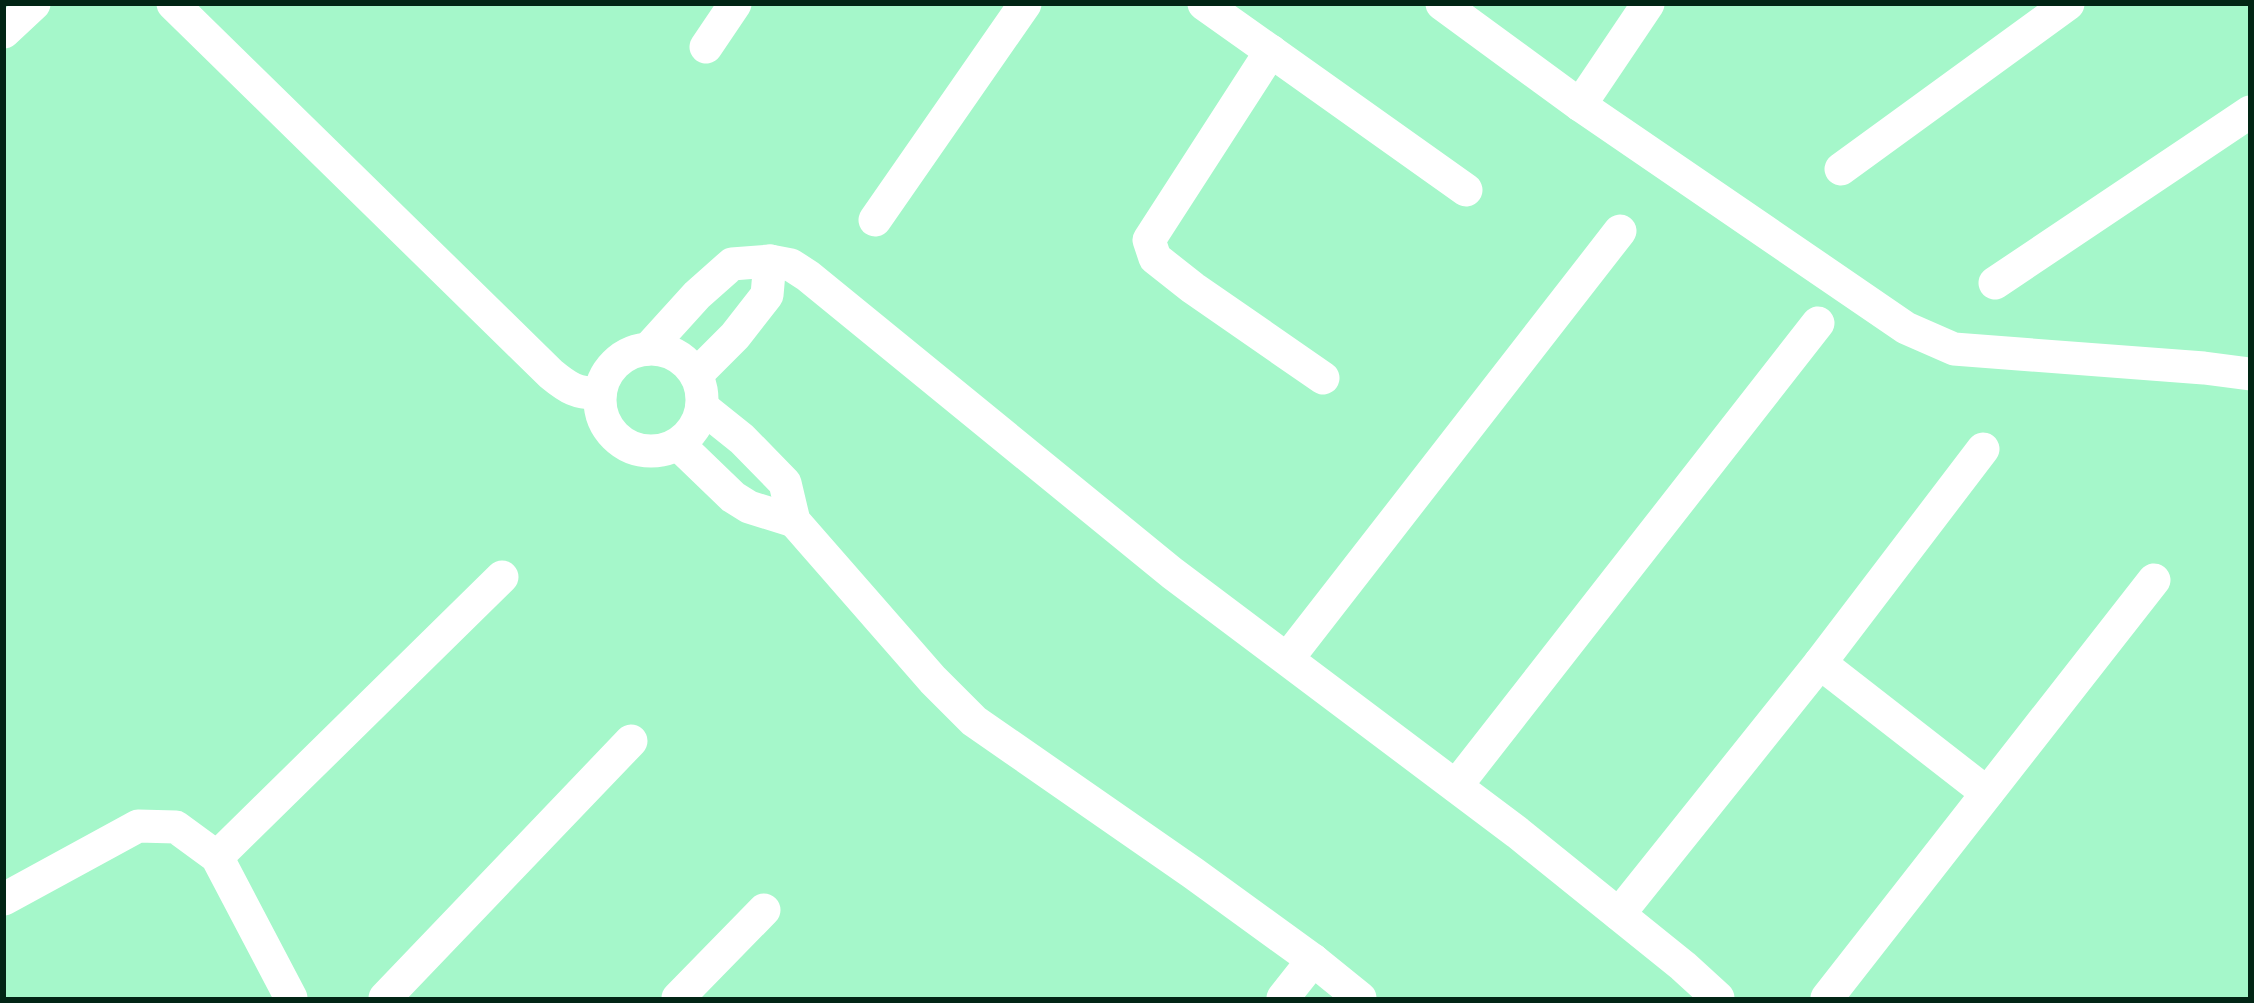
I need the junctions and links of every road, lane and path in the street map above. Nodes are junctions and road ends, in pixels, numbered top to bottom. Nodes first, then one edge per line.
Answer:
1 (34, 4) edge
2 (173, 4) edge
3 (735, 4) edge
4 (1025, 4) edge
5 (1204, 4) edge
6 (1442, 4) edge
7 (1648, 4) edge
8 (2068, 4) edge
9 (4, 32) edge
10 (706, 47) dead end
11 (1271, 51) junction
12 (1580, 105) junction
13 (2250, 112) edge
14 (1841, 169) dead end
15 (1466, 190) dead end
16 (875, 220) dead end
17 (1620, 231) dead end
18 (770, 261) junction
19 (1995, 283) dead end
20 (1818, 323) dead end
21 (648, 349) junction
22 (2250, 374) edge
23 (696, 375) junction
24 (1323, 378) dead end
25 (600, 393) junction
26 (702, 407) junction
27 (678, 444) junction
28 (1983, 449) dead end
29 (794, 521) junction
30 (502, 577) dead end
31 (2154, 580) dead end
32 (1288, 657) junction
33 (1820, 663) junction
34 (631, 741) dead end
35 (1456, 786) junction
36 (1987, 794) junction
37 (217, 857) junction
38 (4, 899) edge
39 (764, 910) dead end
40 (1619, 914) junction
41 (1313, 960) junction
42 (291, 999) edge
43 (385, 999) edge
44 (678, 999) edge
45 (1283, 999) edge
46 (1360, 999) edge
47 (1718, 999) edge
48 (1827, 999) edge

1 - 9 street
2 - 25 street
3 - 10 street
4 - 16 street
5 - 11 street
6 - 12 street
7 - 12 street
8 - 14 street
11 - 15 street
11 - 24 street
12 - 22 street
13 - 19 street
17 - 32 street
18 - 21 street
18 - 23 street
18 - 32 street
20 - 35 street
21 - 23 street
21 - 25 street
23 - 26 street
25 - 27 street
26 - 27 street
26 - 29 street
27 - 29 street
28 - 33 street
29 - 41 street
30 - 37 street
31 - 36 street
32 - 35 street
33 - 36 street
33 - 40 street
34 - 43 street
35 - 40 street
36 - 48 street
37 - 38 street
37 - 42 street
39 - 44 street
40 - 47 street
41 - 45 street
41 - 46 street

